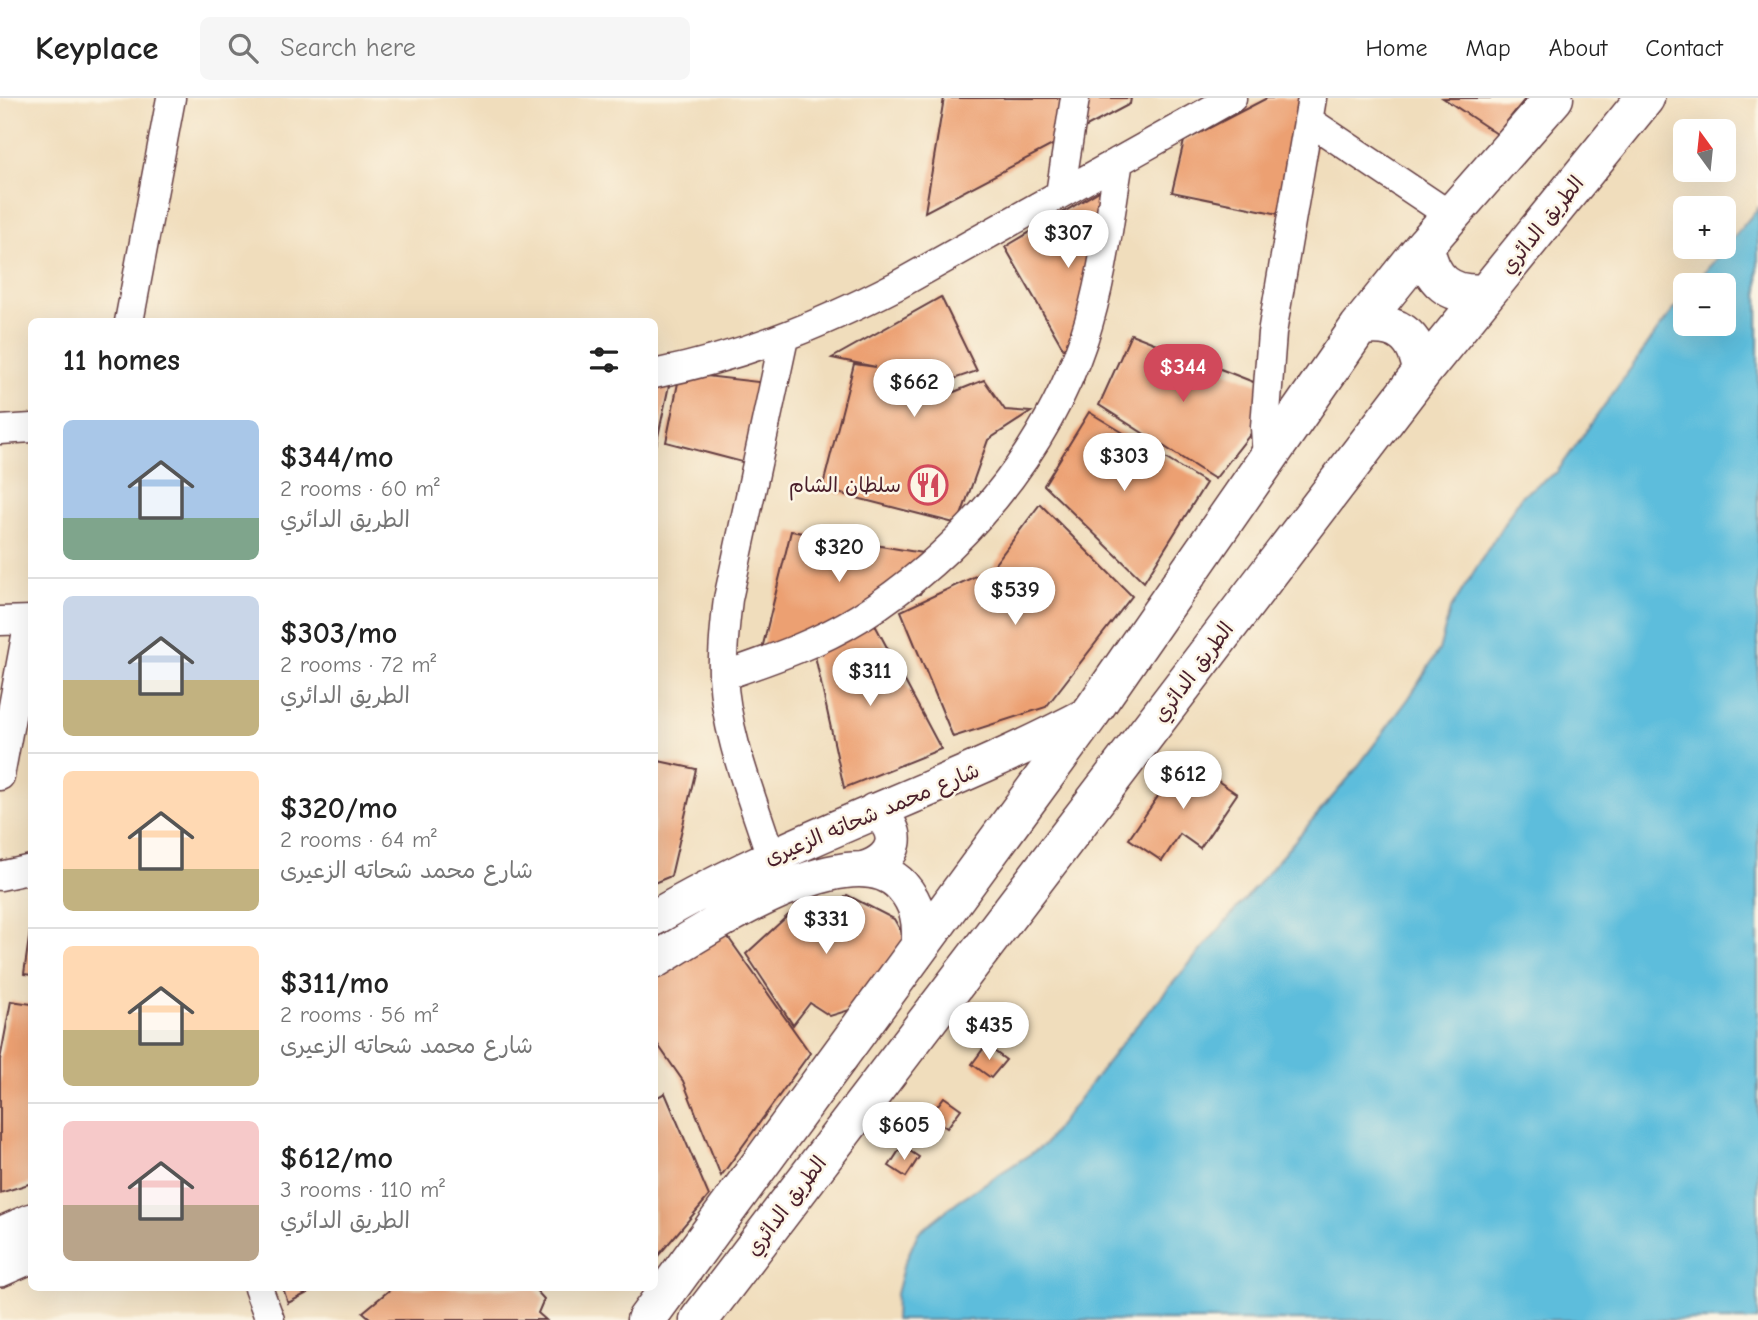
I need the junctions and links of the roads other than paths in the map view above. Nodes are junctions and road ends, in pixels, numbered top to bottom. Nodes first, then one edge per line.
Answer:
1 (171, 98) edge
2 (1075, 98) edge
3 (1232, 98) edge
4 (1554, 98) edge
5 (1645, 98) edge
6 (1310, 109) edge
7 (1119, 161) junction
8 (1060, 194) junction
9 (1451, 216) junction
10 (1425, 245) junction
11 (1486, 293) junction
12 (130, 318) edge
13 (1359, 327) junction
14 (784, 338) junction
15 (1422, 372) junction
16 (658, 373) edge
17 (28, 428) edge
18 (0, 430) edge
19 (1267, 460) junction
20 (28, 620) edge
21 (0, 621) edge
22 (28, 630) edge
23 (723, 676) junction
24 (1091, 713) junction
25 (0, 776) edge
26 (874, 811) junction
27 (772, 857) junction
28 (865, 869) junction
29 (28, 870) edge
30 (0, 876) edge
31 (658, 916) edge
32 (919, 945) junction
33 (658, 959) edge
34 (28, 1223) edge
35 (0, 1235) edge
36 (28, 1257) edge
37 (0, 1269) edge
38 (259, 1291) edge
39 (270, 1320) edge
40 (646, 1320) edge
41 (699, 1320) edge

1 - 12 street
2 - 8 street
3 - 7 street
4 - 9 highway
5 - 11 highway, الطريق الدائري
6 - 9 street
6 - 19 street
7 - 8 street
7 - 23 street
8 - 14 street
9 - 10 highway
10 - 11 highway
10 - 13 highway
11 - 15 highway, الطريق الدائري
13 - 15 highway
13 - 19 highway
14 - 16 street
14 - 23 street
15 - 41 highway, الطريق الدائري
17 - 18 street
19 - 24 highway
20 - 21 street
22 - 25 street
23 - 27 street
24 - 26 street, شارع محمد شحاته الزعيرى
24 - 32 highway
26 - 27 street, شارع محمد شحاته الزعيرى
26 - 28 street
27 - 31 street, شارع محمد شحاته الزعيرى
28 - 32 street, شارع محمد شحاته الزعيرى
28 - 33 street, شارع محمد شحاته الزعيرى
29 - 30 street
32 - 40 highway
34 - 35 street
36 - 37 street
38 - 39 street

